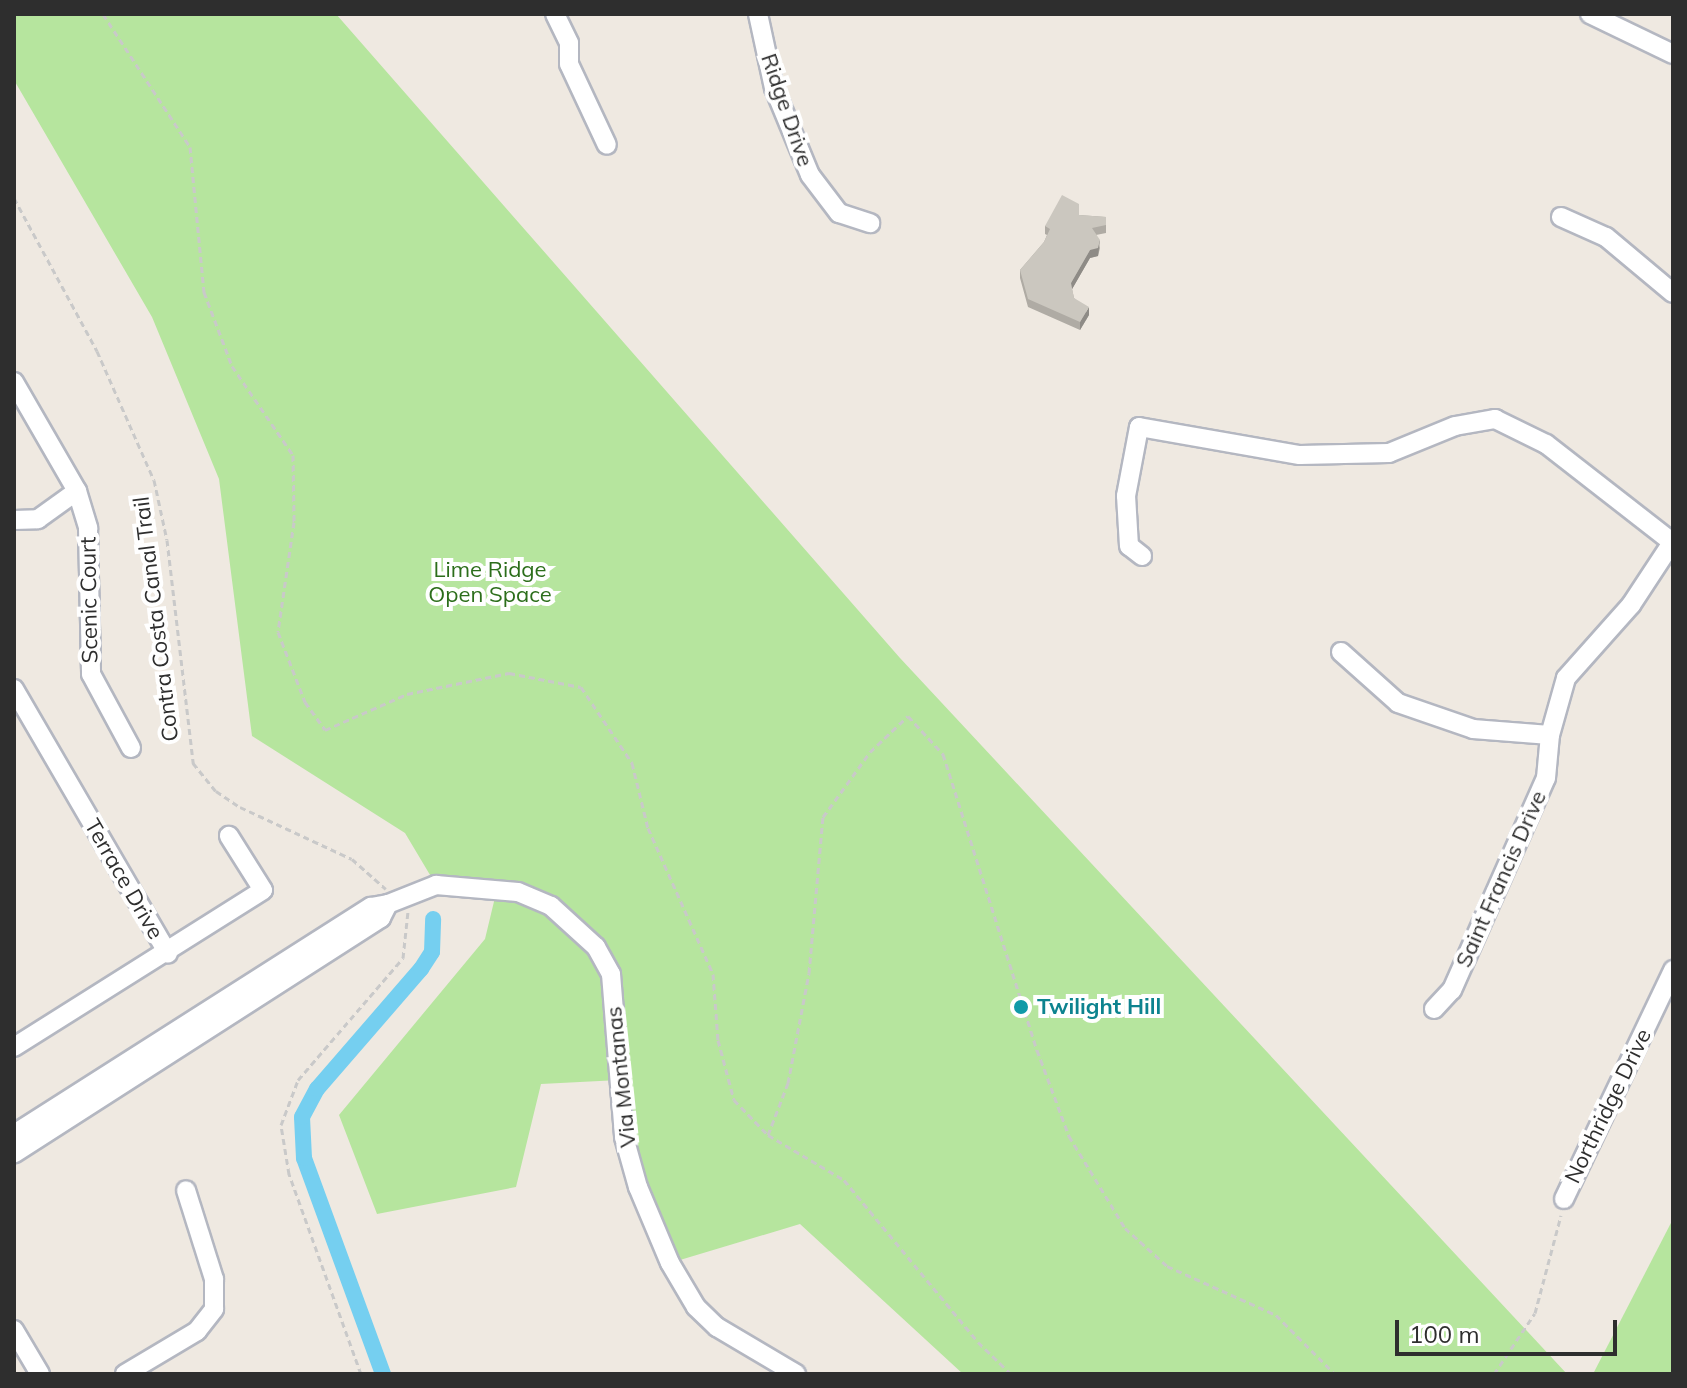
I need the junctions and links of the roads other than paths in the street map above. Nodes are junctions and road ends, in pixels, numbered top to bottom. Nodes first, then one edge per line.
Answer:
1 (555, 14) edge
2 (758, 14) edge
3 (1590, 14) edge
4 (1673, 54) edge
5 (607, 145) dead end
6 (1561, 217) dead end
7 (870, 223) dead end
8 (1673, 293) edge
9 (14, 382) edge
10 (77, 491) junction
11 (14, 520) edge
12 (1673, 542) edge
13 (1142, 556) dead end
14 (1341, 652) dead end
15 (14, 689) edge
16 (1550, 735) junction
17 (131, 748) dead end
18 (229, 836) dead end
19 (398, 899) junction
20 (168, 954) junction
21 (1673, 970) edge
22 (1434, 1009) dead end
23 (14, 1047) edge
24 (14, 1134) edge
25 (14, 1154) edge
26 (186, 1190) dead end
27 (1564, 1199) road end
28 (14, 1330) edge
29 (40, 1374) edge
30 (125, 1374) edge
31 (796, 1374) edge

1 - 5 street
2 - 7 street, Ridge Drive
3 - 4 street
6 - 8 street
9 - 10 street, Scenic Court
10 - 11 street
10 - 17 street, Scenic Court
12 - 13 street
12 - 16 street, Saint Francis Drive
14 - 16 street
15 - 20 street, Terrace Drive
16 - 22 street, Saint Francis Drive
18 - 20 street
19 - 24 street, Via Montanas
19 - 25 street, Via Montanas
19 - 31 street, Via Montanas
20 - 23 street, Terrace Drive
21 - 27 street, Northridge Drive
26 - 30 street
28 - 29 street

